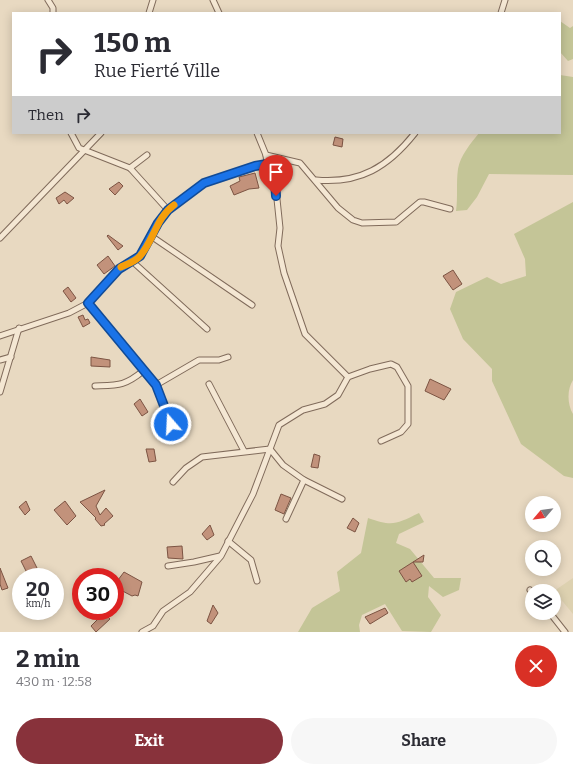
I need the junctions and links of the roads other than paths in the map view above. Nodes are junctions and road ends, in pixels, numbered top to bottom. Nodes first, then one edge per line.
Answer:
1 (48, 0) edge
2 (152, 0) edge
3 (213, 0) edge
4 (505, 0) edge
5 (53, 12) edge
6 (149, 12) edge
7 (219, 12) edge
8 (501, 12) edge
9 (72, 134) edge
10 (100, 134) edge
11 (258, 134) edge
12 (414, 134) edge
13 (84, 150) junction
14 (147, 155) dead end
15 (266, 155) junction
16 (267, 164) junction
17 (130, 168) junction
18 (316, 180) junction
19 (450, 209) dead end
20 (168, 210) junction
21 (151, 236) junction
22 (0, 238) edge
23 (133, 262) junction
24 (88, 303) junction
25 (252, 305) dead end
26 (19, 328) junction
27 (207, 329) dead end
28 (0, 336) edge
29 (11, 356) junction
30 (228, 356) dead end
31 (0, 360) edge
32 (143, 371) junction
33 (348, 378) junction
34 (209, 384) dead end
35 (156, 385) junction
36 (95, 386) dead end
37 (0, 392) edge
38 (174, 436) dead end
39 (381, 441) dead end
40 (270, 448) junction
41 (244, 451) junction
42 (304, 480) junction
43 (173, 482) dead end
44 (342, 499) dead end
45 (286, 519) dead end
46 (228, 541) junction
47 (221, 556) junction
48 (168, 566) dead end
49 (257, 581) dead end
50 (556, 620) edge
51 (142, 632) edge
52 (566, 632) edge

1 - 5 street
2 - 6 street
3 - 7 street
4 - 8 street
9 - 13 street
10 - 13 street
11 - 15 street
12 - 18 street
13 - 17 street
13 - 22 street
14 - 17 street
15 - 16 street
15 - 18 street
16 - 20 street
16 - 33 street
17 - 20 street
18 - 19 street
20 - 21 street
21 - 23 street
21 - 25 street
23 - 24 street
23 - 27 street
24 - 26 street
24 - 32 street
26 - 28 street
26 - 29 street
29 - 31 street
29 - 37 street
30 - 35 street
32 - 35 street
32 - 36 street
33 - 39 street
33 - 40 street
34 - 41 street
35 - 38 street
40 - 41 street
40 - 42 street
40 - 46 street
41 - 43 street
42 - 44 street
42 - 45 street
46 - 47 street
46 - 49 street
47 - 48 street
47 - 51 street
50 - 52 street

